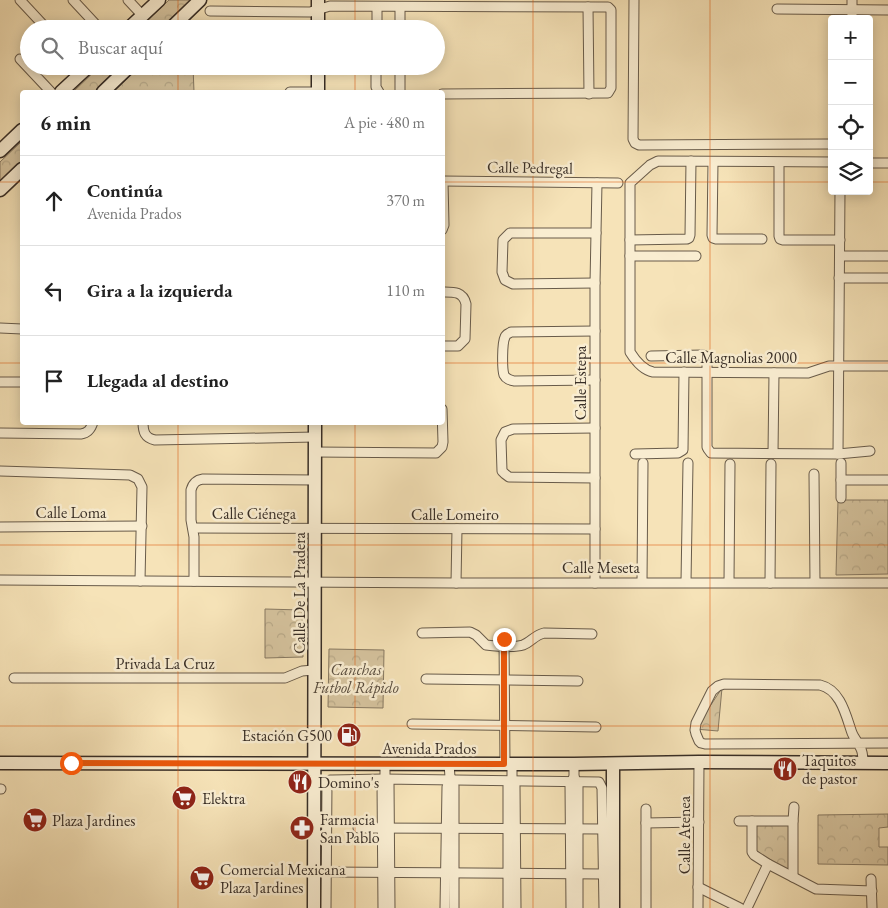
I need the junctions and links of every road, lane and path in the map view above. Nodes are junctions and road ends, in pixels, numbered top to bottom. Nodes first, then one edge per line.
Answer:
1 (20, 0) edge
2 (73, 0) edge
3 (128, 0) edge
4 (159, 0) edge
5 (200, 0) edge
6 (634, 0) edge
7 (852, 0) edge
8 (318, 5) edge
9 (377, 7) junction
10 (400, 7) junction
11 (588, 7) junction
12 (777, 9) dead end
13 (888, 10) edge
14 (210, 11) dead end
15 (852, 14) edge
16 (142, 15) junction
17 (39, 20) edge
18 (92, 20) edge
19 (137, 20) edge
20 (179, 20) edge
21 (318, 20) edge
22 (377, 20) edge
23 (400, 20) edge
24 (35, 75) edge
25 (78, 75) edge
26 (121, 75) edge
27 (318, 75) edge
28 (376, 75) edge
29 (400, 75) edge
30 (49, 90) edge
31 (63, 90) edge
32 (105, 90) edge
33 (318, 90) edge
34 (378, 90) edge
35 (400, 90) edge
36 (445, 94) edge
37 (589, 94) junction
38 (20, 132) edge
39 (828, 144) edge
40 (0, 151) edge
41 (691, 161) junction
42 (713, 162) junction
43 (779, 162) junction
44 (828, 162) edge
45 (873, 162) edge
46 (888, 163) edge
47 (20, 171) edge
48 (445, 181) edge
49 (596, 183) junction
50 (618, 183) dead end
51 (0, 190) edge
52 (840, 195) edge
53 (596, 233) junction
54 (630, 240) junction
55 (762, 240) dead end
56 (840, 240) junction
57 (630, 256) junction
58 (696, 256) dead end
59 (840, 256) junction
60 (888, 256) edge
61 (839, 278) junction
62 (888, 278) edge
63 (595, 283) junction
64 (445, 292) edge
65 (0, 328) edge
66 (20, 329) edge
67 (595, 331) junction
68 (445, 346) edge
69 (651, 356) dead end
70 (839, 366) junction
71 (888, 366) edge
72 (684, 372) junction
73 (708, 372) junction
74 (774, 373) junction
75 (595, 380) junction
76 (0, 382) edge
77 (20, 382) edge
78 (143, 425) edge
79 (315, 425) edge
80 (442, 425) edge
81 (91, 427) edge
82 (595, 428) junction
83 (0, 433) edge
84 (315, 437) junction
85 (870, 451) dead end
86 (315, 452) junction
87 (774, 453) junction
88 (636, 454) dead end
89 (838, 454) junction
90 (643, 463) dead end
91 (688, 463) dead end
92 (841, 463) dead end
93 (730, 464) dead end
94 (771, 464) dead end
95 (0, 471) edge
96 (814, 474) dead end
97 (595, 478) junction
98 (315, 480) junction
99 (841, 480) junction
100 (888, 480) edge
101 (841, 498) dead end
102 (142, 526) junction
103 (0, 527) edge
104 (193, 528) junction
105 (315, 528) junction
106 (457, 529) junction
107 (595, 529) junction
108 (0, 580) edge
109 (140, 581) junction
110 (194, 581) junction
111 (314, 582) junction
112 (642, 582) junction
113 (686, 582) junction
114 (729, 582) junction
115 (815, 582) junction
116 (888, 582) edge
117 (456, 583) junction
118 (595, 583) junction
119 (770, 583) junction
120 (422, 633) dead end
121 (592, 634) dead end
122 (504, 643) junction
123 (314, 670) junction
124 (14, 678) dead end
125 (426, 679) dead end
126 (504, 680) junction
127 (578, 681) dead end
128 (412, 724) dead end
129 (504, 725) junction
130 (596, 727) dead end
131 (858, 742) junction
132 (888, 743) edge
133 (699, 762) junction
134 (864, 762) junction
135 (0, 763) edge
136 (314, 763) junction
137 (888, 763) edge
138 (385, 764) junction
139 (508, 764) junction
140 (613, 764) junction
141 (450, 775) junction
142 (574, 776) junction
143 (385, 778) junction
144 (512, 781) junction
145 (794, 807) dead end
146 (646, 809) dead end
147 (739, 821) dead end
148 (752, 821) junction
149 (792, 821) junction
150 (698, 822) junction
151 (646, 823) junction
152 (358, 828) dead end
153 (386, 828) junction
154 (603, 828) junction
155 (450, 829) junction
156 (511, 829) junction
157 (574, 829) junction
158 (768, 864) junction
159 (326, 872) junction
160 (386, 874) junction
161 (450, 874) junction
162 (512, 874) junction
163 (574, 874) junction
164 (604, 874) junction
165 (792, 877) junction
166 (871, 879) dead end
167 (698, 887) junction
168 (872, 890) junction
169 (314, 908) edge
170 (326, 908) edge
171 (383, 908) edge
172 (390, 908) edge
173 (445, 908) edge
174 (454, 908) edge
175 (508, 908) edge
176 (516, 908) edge
177 (571, 908) edge
178 (578, 908) edge
179 (604, 908) edge
180 (613, 908) edge
181 (646, 908) edge
182 (698, 908) edge
183 (740, 908) edge
184 (747, 908) edge
185 (872, 908) edge

1 - 17 street
2 - 18 street
3 - 16 street
4 - 16 main road
5 - 20 main road
6 - 39 street
7 - 15 street
8 - 9 street
8 - 14 street
8 - 21 main road
9 - 10 street
9 - 22 street
10 - 11 street
10 - 23 street
11 - 37 street
11 - 37 street
12 - 15 street
13 - 15 street
16 - 19 main road
24 - 30 street
25 - 31 main road
26 - 32 main road
27 - 33 main road
28 - 34 street
29 - 35 street
36 - 37 street
38 - 40 main road
41 - 42 street
41 - 54 street, Calle Magnolias 2000
41 - 54 street
42 - 43 street
42 - 55 street
43 - 44 street
43 - 56 street
45 - 46 street
47 - 51 main road
48 - 49 street, Calle Pedregal
49 - 50 street, Calle Pedregal
49 - 53 street, Calle Estepa
52 - 56 street
53 - 63 street, Calle Estepa
53 - 63 street
54 - 57 street, Calle Magnolias 2000
56 - 59 street
57 - 58 street
57 - 72 street, Calle Magnolias 2000
59 - 60 street
59 - 61 street
61 - 62 street
61 - 70 street
63 - 67 street, Calle Estepa
64 - 68 street
65 - 66 street
67 - 75 street, Calle Estepa
67 - 75 street
69 - 73 street
70 - 71 street, Calle Magnolias 2000
70 - 74 street, Calle Magnolias 2000
70 - 89 street
72 - 73 street, Calle Magnolias 2000
72 - 88 street
73 - 74 street, Calle Magnolias 2000
73 - 87 street
74 - 87 street
75 - 82 street, Calle Estepa
76 - 77 street
78 - 84 street
79 - 84 main road, Calle De La Pradera
80 - 86 street
81 - 83 street
82 - 97 street, Calle Estepa
82 - 97 street
84 - 86 main road, Calle De La Pradera
85 - 89 street
86 - 98 main road, Calle De La Pradera
87 - 89 street
90 - 112 street
91 - 113 street
92 - 99 street
93 - 114 street
94 - 119 street
95 - 102 street
96 - 115 street
97 - 107 street, Calle Estepa
98 - 104 street, Calle Ciénega
98 - 105 main road, Calle De La Pradera
99 - 100 street
99 - 101 street
102 - 103 street, Calle Loma
102 - 109 street
104 - 105 street, Calle Ciénega
104 - 110 street
105 - 106 street, Calle Lomeiro
105 - 111 main road, Calle De La Pradera
106 - 107 street, Calle Lomeiro
106 - 117 street
107 - 118 street, Calle Estepa
108 - 109 street, Calle Meseta
109 - 110 street, Calle Meseta
110 - 111 street, Calle Meseta
111 - 117 street, Calle Meseta
111 - 123 main road, Calle De La Pradera
112 - 113 street, Calle Meseta
112 - 118 street, Calle Meseta
113 - 114 street, Calle Meseta
114 - 119 street, Calle Meseta
115 - 116 street, Calle Meseta
115 - 119 street, Calle Meseta
117 - 118 street, Calle Meseta
120 - 122 street
121 - 122 street
122 - 126 street
123 - 124 street, Privada La Cruz
123 - 136 main road, Calle De La Pradera
125 - 126 street
126 - 127 street
126 - 129 street
128 - 129 street
129 - 130 street
129 - 139 street
131 - 131 street
131 - 132 street
131 - 134 street
133 - 134 main road, Avenida Prados
133 - 140 main road, Avenida Prados
133 - 150 street, Calle Atenea
134 - 137 main road, Avenida Prados
135 - 136 main road, Avenida Prados
136 - 138 main road, Avenida Prados
136 - 169 main road, Calle De La Pradera
138 - 141 main road, Avenida Prados
138 - 143 street
139 - 141 main road, Avenida Prados
139 - 142 main road, Avenida Prados
139 - 144 street
140 - 142 main road, Avenida Prados
140 - 180 main road
141 - 143 street
141 - 144 street
141 - 155 street
142 - 144 street
142 - 154 street
142 - 157 street
143 - 153 street
143 - 159 street
144 - 156 street
145 - 149 street
146 - 151 street
147 - 148 street
148 - 149 street
148 - 158 street
149 - 165 street
150 - 151 street
150 - 167 street, Calle Atenea
151 - 181 street
152 - 153 street
153 - 155 street
153 - 160 street
154 - 157 street
154 - 164 street
155 - 156 street
155 - 161 street
156 - 157 street
156 - 162 street
157 - 163 street
158 - 165 street
158 - 184 street
159 - 160 street
159 - 170 street
160 - 161 street
160 - 171 street
160 - 172 street
161 - 162 street
161 - 173 street
161 - 174 street
162 - 163 street
162 - 175 street
162 - 176 street
163 - 164 street
163 - 177 street
163 - 178 street
164 - 179 street
165 - 168 street
166 - 168 street
167 - 182 street, Calle Atenea
167 - 183 street
168 - 185 street

